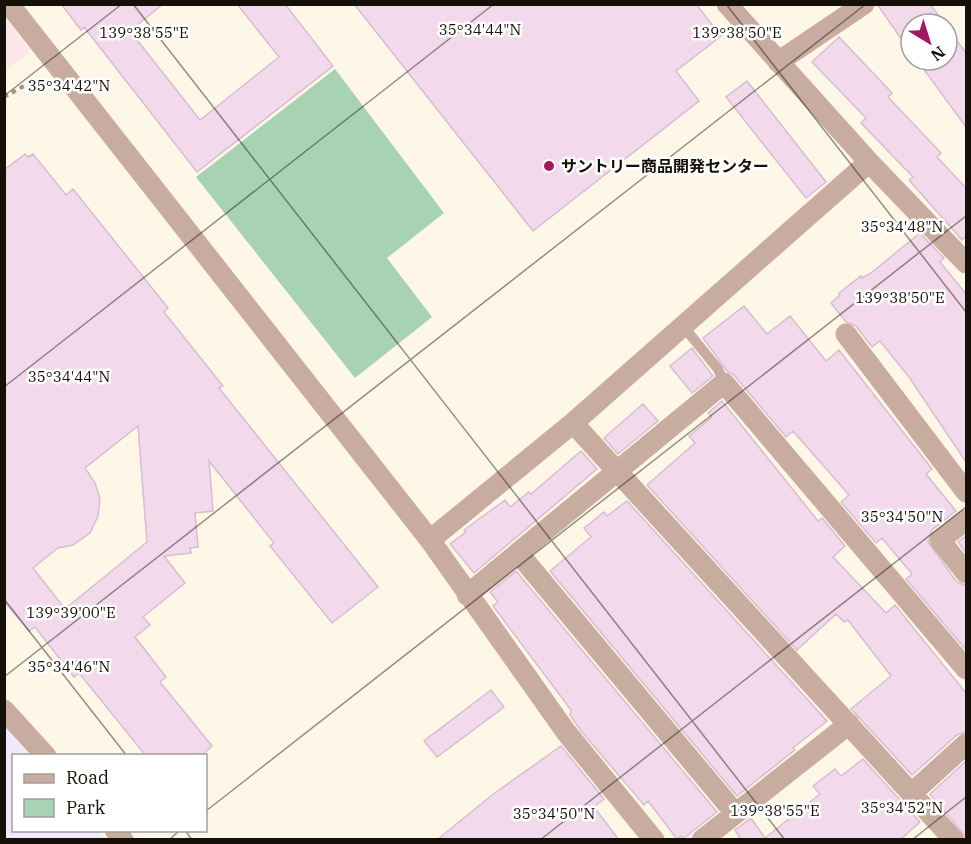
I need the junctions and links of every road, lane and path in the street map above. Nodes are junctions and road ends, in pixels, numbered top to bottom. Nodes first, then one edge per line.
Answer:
1 (9, 4) edge
2 (727, 4) edge
3 (864, 4) edge
4 (778, 62) junction
5 (50, 78) dead end
6 (4, 97) edge
7 (869, 162) junction
8 (966, 262) edge
9 (683, 326) junction
10 (846, 334) dead end
11 (724, 383) junction
12 (573, 423) junction
13 (617, 472) junction
14 (966, 492) edge
15 (966, 520) edge
16 (430, 540) junction
17 (519, 554) junction
18 (966, 573) edge
19 (467, 595) junction
20 (966, 669) edge
21 (4, 710) edge
22 (849, 724) junction
23 (966, 744) edge
24 (44, 754) edge
25 (912, 793) junction
26 (735, 813) junction
27 (654, 840) edge
28 (702, 840) edge
29 (954, 840) edge

1 - 16 street
2 - 4 street
3 - 4 street
4 - 7 street
5 - 6 path
7 - 8 street
7 - 9 street
9 - 11 lane
9 - 12 street
10 - 14 street
11 - 13 street
11 - 20 street
12 - 13 street
12 - 16 street
13 - 17 street
13 - 22 street
15 - 18 street
16 - 19 street
17 - 19 street
17 - 26 street
19 - 27 street
21 - 24 street
22 - 25 street
22 - 26 street
23 - 25 street
25 - 29 street
26 - 28 street

